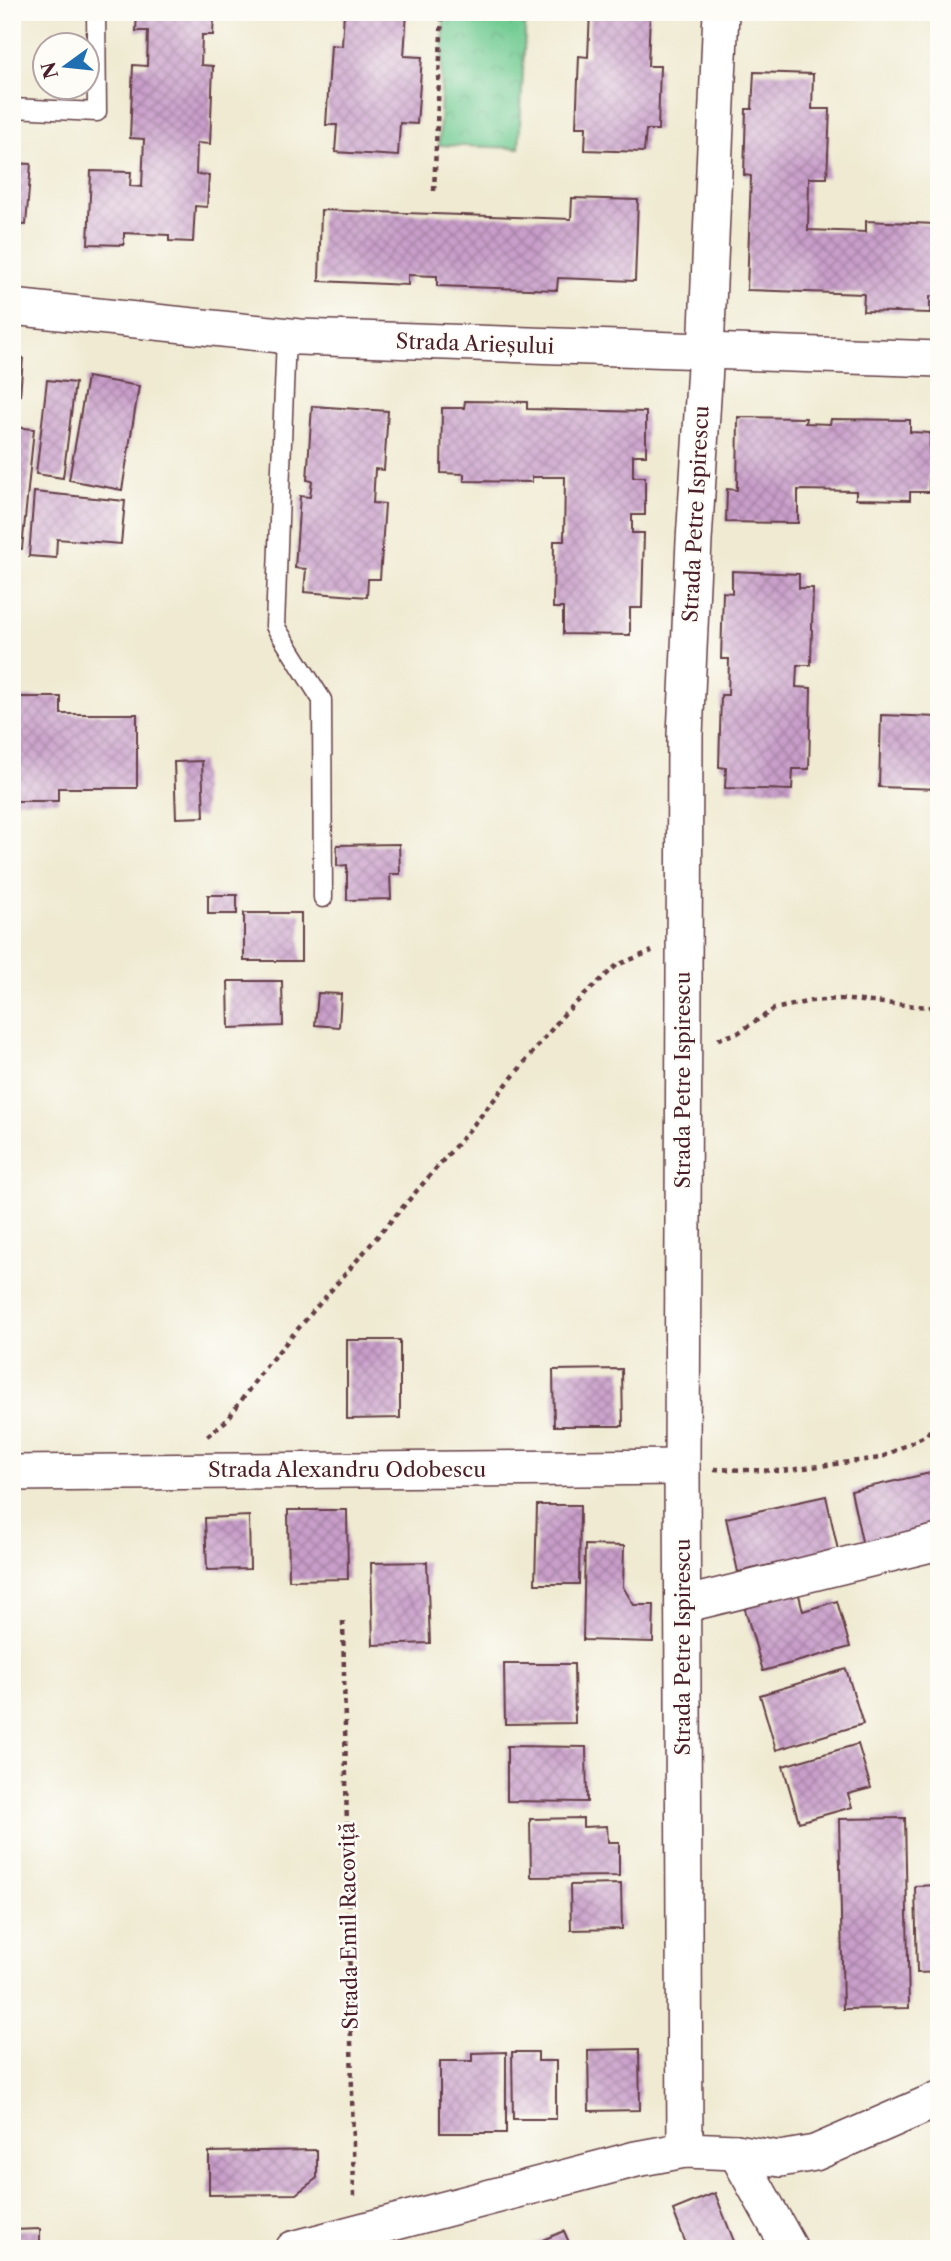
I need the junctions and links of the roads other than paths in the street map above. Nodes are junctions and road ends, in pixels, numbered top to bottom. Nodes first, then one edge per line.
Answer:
1 (96, 12) edge
2 (721, 12) edge
3 (12, 108) edge
4 (12, 306) edge
5 (286, 336) junction
6 (706, 351) junction
7 (939, 359) edge
8 (323, 898) dead end
9 (682, 1467) junction
10 (12, 1473) edge
11 (939, 1542) edge
12 (683, 1605) junction
13 (939, 2099) edge
14 (685, 2150) junction
15 (736, 2152) junction
16 (377, 2235) edge
17 (293, 2249) edge
18 (790, 2249) edge

1 - 3 lane
2 - 6 street, Strada Petre Ispirescu
4 - 5 street, Strada Arieșului
5 - 6 street, Strada Arieșului
5 - 8 lane
6 - 7 street, Strada Arieșului
6 - 9 street, Strada Petre Ispirescu
9 - 10 street, Strada Alexandru Odobescu
9 - 12 street, Strada Petre Ispirescu
11 - 12 street
12 - 14 street, Strada Petre Ispirescu
13 - 15 street
14 - 15 street
14 - 16 street
15 - 18 street
16 - 17 street

